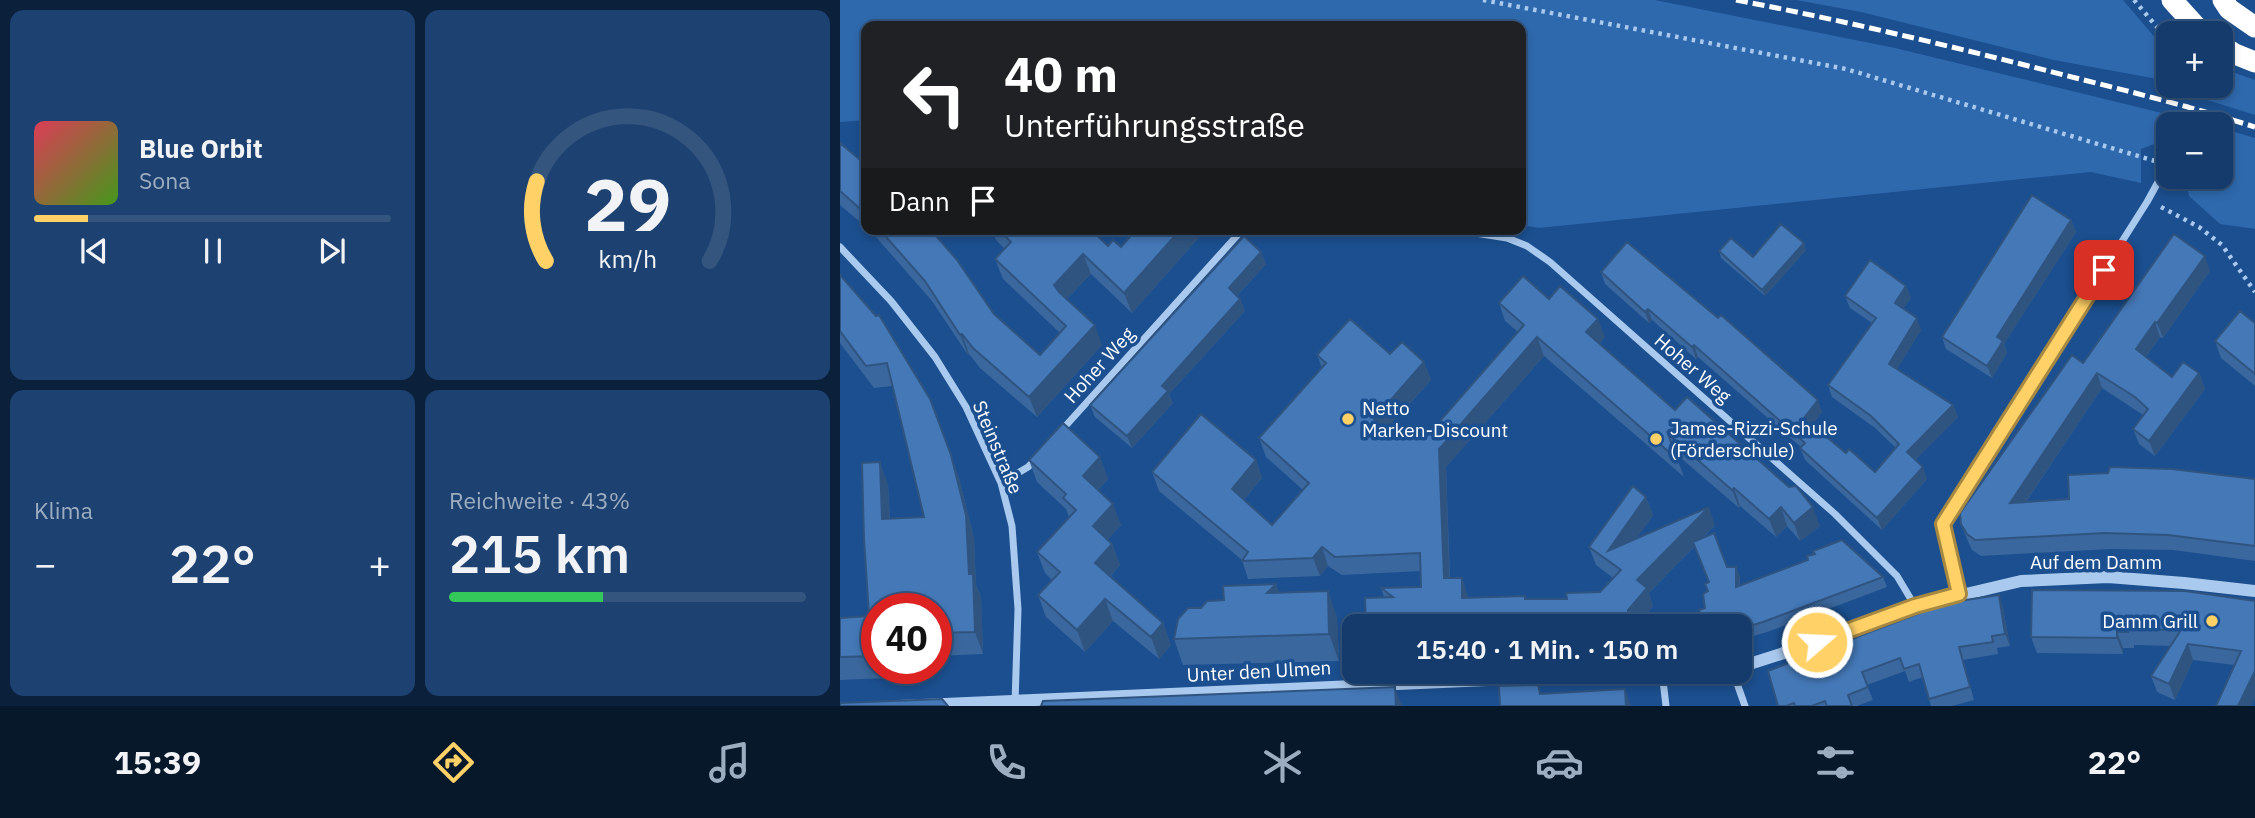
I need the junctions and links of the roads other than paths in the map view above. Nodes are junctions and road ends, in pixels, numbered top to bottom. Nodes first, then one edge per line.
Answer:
1 (2172, 0) edge
2 (2223, 0) edge
3 (2191, 21) edge
4 (2255, 26) edge
5 (2233, 53) edge
6 (2255, 62) edge
7 (2156, 186) edge
8 (1238, 235) edge
9 (1488, 235) edge
10 (840, 247) edge
11 (1056, 436) edge
12 (1047, 447) edge
13 (1000, 483) junction
14 (2255, 591) edge
15 (1959, 594) junction
16 (1915, 606) junction
17 (1752, 663) edge
18 (1412, 684) edge
19 (1663, 684) edge
20 (1737, 684) edge
21 (1015, 703) edge
22 (899, 706) edge
23 (1666, 706) edge
24 (1745, 706) edge

1 - 3 highway
2 - 4 highway
5 - 6 highway
7 - 15 street
8 - 11 street, Hoher Weg
9 - 16 street, Hoher Weg
10 - 13 street, Steinstraße
12 - 13 street
13 - 21 street, Steinstraße
14 - 15 street, Auf dem Damm
15 - 16 street, Auf dem Damm
16 - 17 street, Auf dem Damm
18 - 21 street, Unter den Ulmen
19 - 23 street
20 - 24 street
21 - 22 street, Unter den Ulmen

